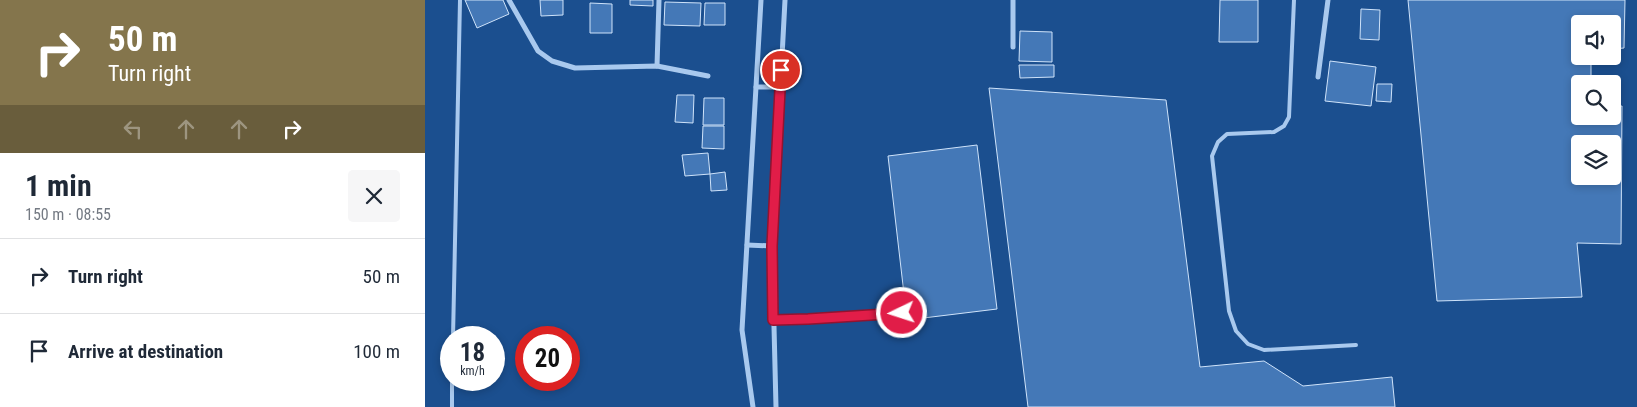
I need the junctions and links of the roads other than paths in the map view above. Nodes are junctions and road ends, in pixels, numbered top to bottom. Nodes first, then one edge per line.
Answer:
1 (460, 0) edge
2 (509, 0) edge
3 (659, 0) edge
4 (761, 0) edge
5 (785, 0) edge
6 (1013, 0) edge
7 (1294, 0) edge
8 (1328, 0) edge
9 (1013, 47) dead end
10 (657, 66) junction
11 (708, 76) dead end
12 (1318, 78) dead end
13 (756, 86) junction
14 (780, 87) junction
15 (747, 245) junction
16 (772, 246) junction
17 (902, 313) dead end
18 (773, 320) junction
19 (453, 326) edge
20 (1357, 345) dead end
21 (452, 391) edge
22 (452, 407) edge
23 (753, 407) edge
24 (776, 407) edge

1 - 19 lane
2 - 10 street
3 - 10 street
4 - 13 street
5 - 14 street
6 - 9 street
7 - 20 lane
8 - 12 street
10 - 11 street
13 - 14 street
13 - 15 street
14 - 16 street
15 - 16 street
15 - 23 street
16 - 18 street
17 - 18 lane
18 - 24 street
21 - 22 lane

